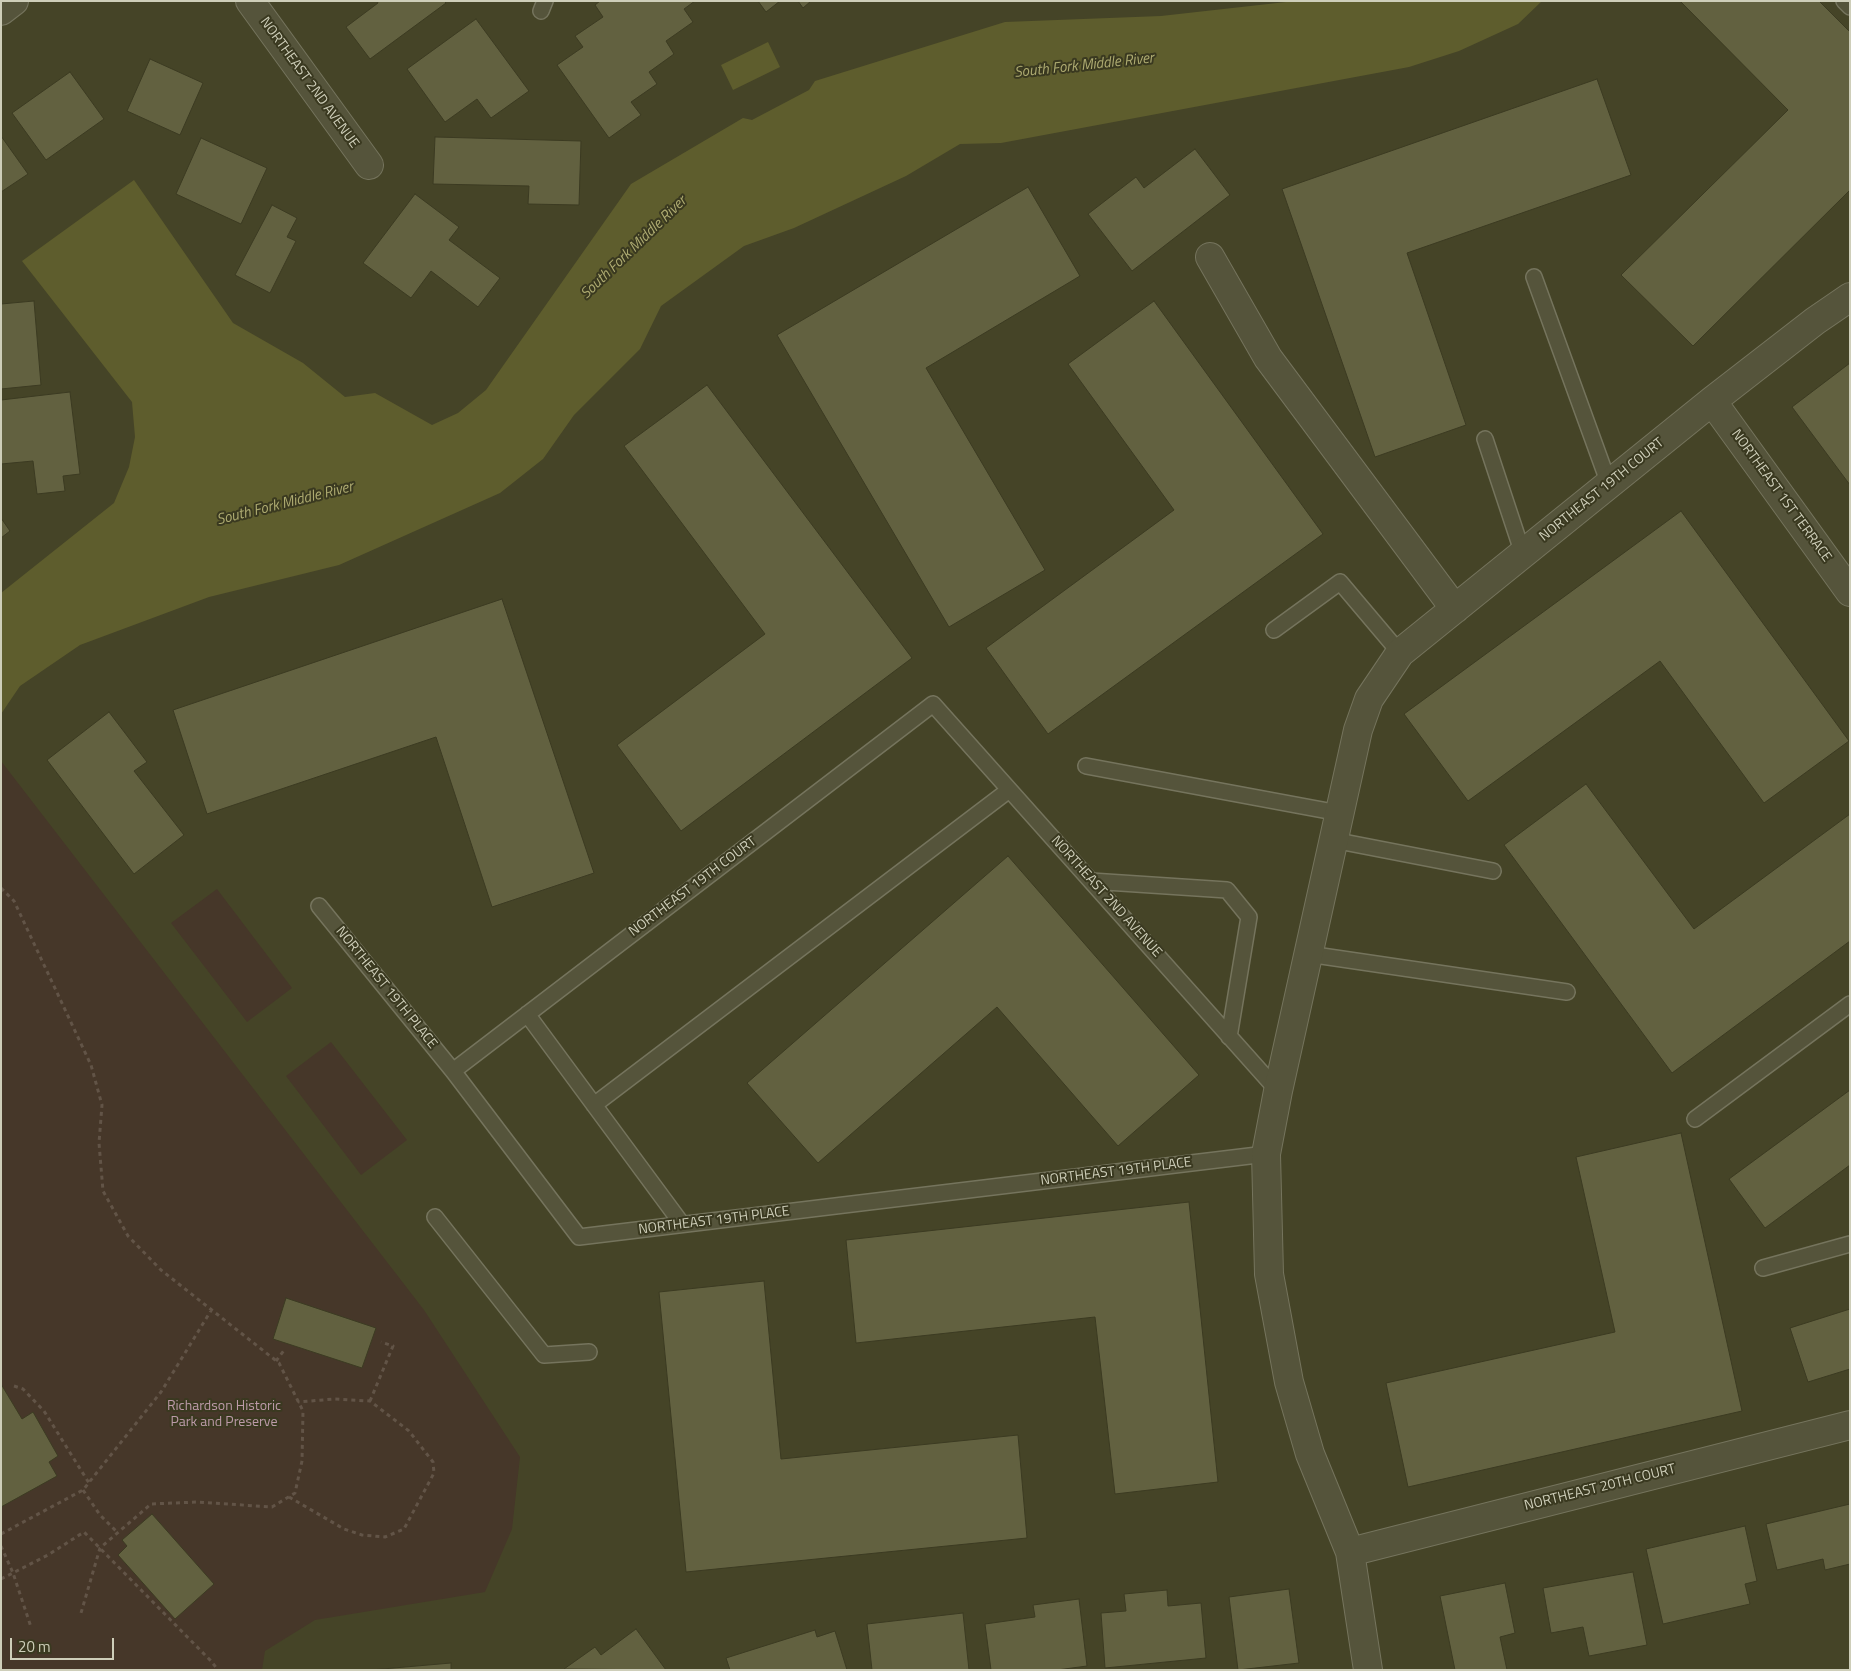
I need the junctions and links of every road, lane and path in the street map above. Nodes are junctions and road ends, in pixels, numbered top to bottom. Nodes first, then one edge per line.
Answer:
1 (14, 1) edge
2 (250, 1) edge
3 (1844, 1) edge
4 (1850, 8) edge
5 (1, 11) edge
6 (368, 165) dead end
7 (1210, 257) dead end
8 (1534, 277) dead end
9 (1850, 297) edge
10 (1712, 401) junction
11 (1485, 440) dead end
12 (1609, 484) junction
13 (1523, 554) junction
14 (1850, 592) edge
15 (1455, 609) junction
16 (1274, 630) dead end
17 (1400, 653) junction
18 (933, 704) joint
19 (1086, 766) dead end
20 (1010, 790) junction
21 (1339, 813) junction
22 (1333, 840) junction
23 (1493, 871) dead end
24 (1091, 881) junction
25 (1, 888) edge
26 (319, 906) dead end
27 (1308, 954) junction
28 (1567, 992) dead end
29 (1850, 1004) edge
30 (527, 1014) junction
31 (1229, 1037) junction
32 (453, 1071) junction
33 (1278, 1091) junction
34 (594, 1105) junction
35 (1695, 1118) dead end
36 (1266, 1154) junction
37 (435, 1217) dead end
38 (682, 1224) junction
39 (1850, 1244) edge
40 (1763, 1268) dead end
41 (212, 1309) junction
42 (381, 1342) dead end
43 (284, 1349) dead end
44 (589, 1352) dead end
45 (276, 1361) junction
46 (14, 1386) dead end
47 (370, 1401) junction
48 (298, 1402) junction
49 (1850, 1424) edge
50 (89, 1482) junction
51 (83, 1490) junction
52 (289, 1497) junction
53 (118, 1532) junction
54 (1, 1534) edge
55 (1, 1546) edge
56 (100, 1548) junction
57 (1350, 1552) junction
58 (13, 1573) junction
59 (1, 1579) edge
60 (81, 1613) dead end
61 (31, 1627) dead end
62 (218, 1670) edge
63 (1368, 1670) edge

1 - 5 street
2 - 6 street, NORTHEAST 2ND AVENUE
3 - 4 lane
7 - 15 street
8 - 12 lane
9 - 10 street, NORTHEAST 19TH COURT
10 - 12 street, NORTHEAST 19TH COURT
10 - 14 street, NORTHEAST 1ST TERRACE
11 - 13 lane
12 - 13 street, NORTHEAST 19TH COURT
13 - 15 street, NORTHEAST 19TH COURT
15 - 17 street, NORTHEAST 19TH COURT
16 - 17 lane
17 - 21 street, NORTHEAST 19TH COURT
18 - 20 lane, NORTHEAST 2ND AVENUE
18 - 30 lane, NORTHEAST 19TH COURT
19 - 21 lane
20 - 24 lane, NORTHEAST 2ND AVENUE
20 - 34 lane
21 - 22 street
22 - 23 lane
22 - 27 street
24 - 31 lane, NORTHEAST 2ND AVENUE
24 - 31 lane
25 - 41 path
26 - 32 lane, NORTHEAST 19TH PLACE
27 - 28 lane
27 - 33 street
29 - 35 lane
30 - 32 lane, NORTHEAST 19TH COURT
30 - 34 lane
31 - 33 lane, NORTHEAST 2ND AVENUE
32 - 38 lane, NORTHEAST 19TH PLACE
33 - 36 street
34 - 38 lane
36 - 38 lane, NORTHEAST 19TH PLACE
36 - 57 street
37 - 44 lane
39 - 40 lane
41 - 45 path
41 - 50 path
42 - 47 path
43 - 45 path
45 - 48 path
46 - 50 path
47 - 48 path
47 - 52 path
48 - 52 path
49 - 57 street, NORTHEAST 20TH COURT
50 - 51 path
51 - 53 path
51 - 54 path
52 - 53 path
53 - 56 path
55 - 58 path
56 - 58 path
56 - 60 path
56 - 62 path
57 - 63 street
58 - 59 path
58 - 61 path

